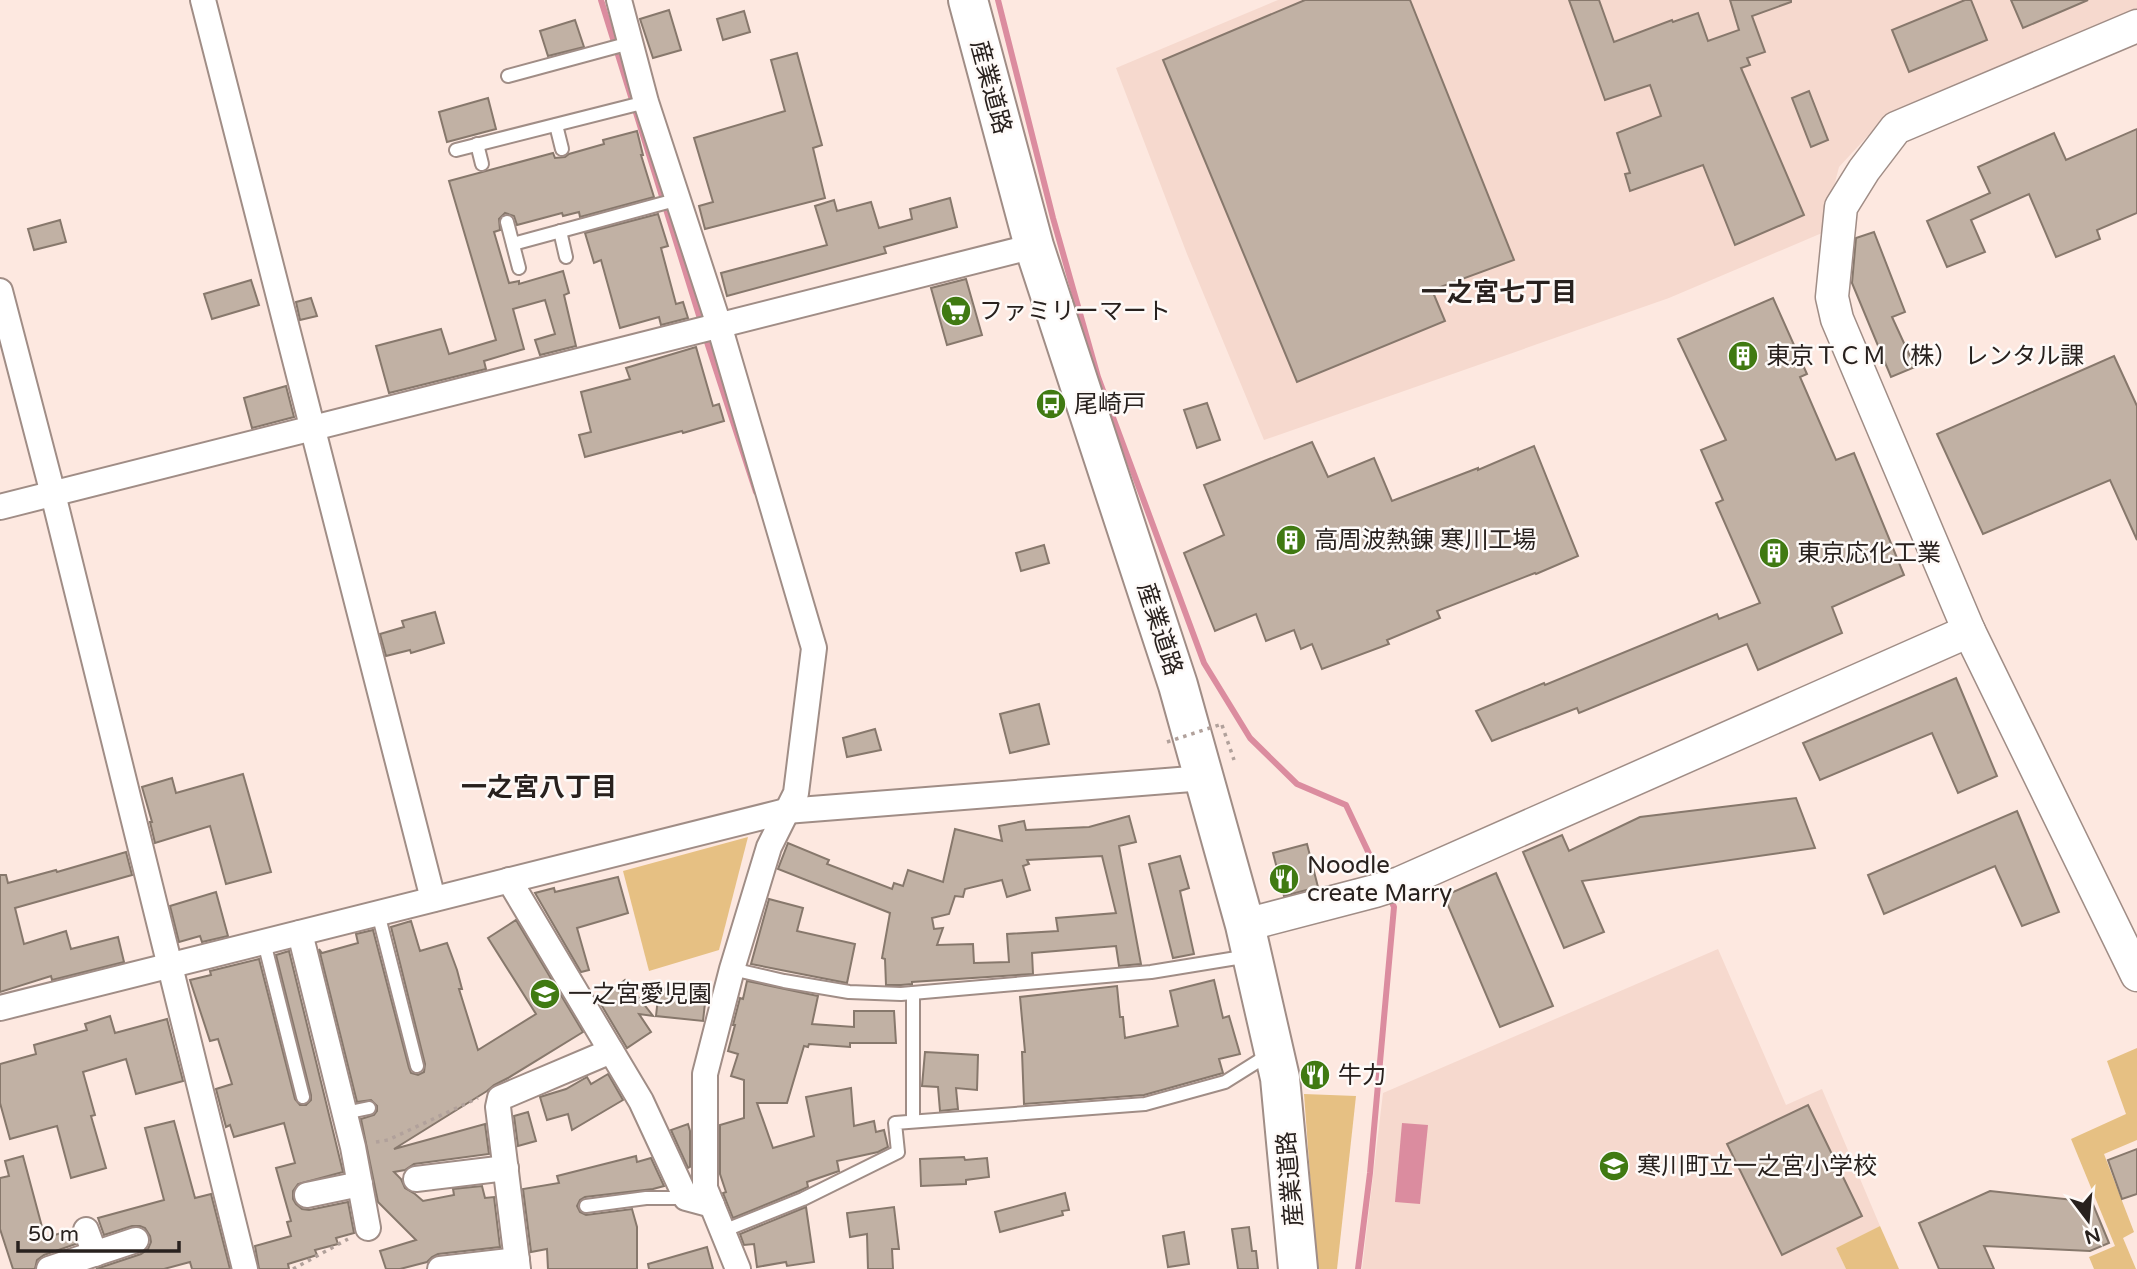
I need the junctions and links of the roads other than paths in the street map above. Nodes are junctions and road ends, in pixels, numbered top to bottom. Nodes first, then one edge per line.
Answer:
1 (203, 0) edge
2 (618, 0) edge
3 (968, 0) edge
4 (2137, 26) edge
5 (630, 43) junction
6 (508, 76) dead end
7 (646, 102) junction
8 (556, 125) junction
9 (477, 144) junction
10 (562, 149) dead end
11 (456, 150) dead end
12 (482, 164) dead end
13 (679, 199) junction
14 (507, 222) dead end
15 (560, 231) junction
16 (513, 244) junction
17 (1034, 246) junction
18 (566, 257) dead end
19 (519, 268) dead end
20 (0, 291) edge
21 (708, 328) junction
22 (313, 428) junction
23 (53, 494) junction
24 (0, 507) edge
25 (1969, 631) junction
26 (1219, 769) junction
27 (786, 811) junction
28 (509, 880) junction
29 (433, 899) junction
30 (378, 913) junction
31 (300, 933) junction
32 (1248, 940) junction
33 (264, 942) junction
34 (168, 966) junction
35 (732, 969) junction
36 (2137, 975) edge
37 (913, 993) junction
38 (0, 1008) edge
39 (611, 1051) junction
40 (1275, 1051) junction
41 (417, 1066) dead end
42 (303, 1097) dead end
43 (369, 1108) dead end
44 (345, 1114) junction
45 (914, 1121) junction
46 (506, 1168) junction
47 (416, 1179) dead end
48 (360, 1184) junction
49 (307, 1195) dead end
50 (697, 1200) junction
51 (586, 1206) dead end
52 (368, 1228) road end
53 (86, 1230) dead end
54 (723, 1231) junction
55 (136, 1240) dead end
56 (95, 1254) junction
57 (517, 1265) edge
58 (49, 1269) edge
59 (245, 1269) edge
60 (440, 1269) edge
61 (738, 1269) edge
62 (1298, 1269) edge

1 - 22 street
2 - 5 street
3 - 17 main road, 産業道路
4 - 25 street
5 - 6 lane
5 - 7 street
7 - 8 lane
7 - 13 street
8 - 9 lane
8 - 10 lane
9 - 11 lane
9 - 12 lane
13 - 15 lane
13 - 21 street
14 - 16 lane
15 - 16 lane
15 - 18 lane
16 - 19 lane
17 - 21 street
17 - 26 main road, 産業道路
20 - 23 street
21 - 22 street
21 - 27 street
22 - 23 street
22 - 29 street
23 - 24 street
23 - 34 street
25 - 32 street
25 - 36 street
26 - 27 street
26 - 32 main road, 産業道路
27 - 28 street
27 - 35 street
28 - 29 street
28 - 39 street
29 - 30 street
30 - 31 street
30 - 41 lane
31 - 33 street
31 - 44 street
32 - 37 lane
32 - 40 main road, 産業道路
33 - 34 street
33 - 42 lane
34 - 38 street
34 - 59 street
35 - 37 lane
35 - 50 street
37 - 45 lane
39 - 46 street
39 - 50 street
40 - 45 lane
40 - 62 main road, 産業道路
43 - 44 lane
44 - 48 street
45 - 54 lane
46 - 47 street
46 - 57 street
48 - 49 street
48 - 52 street
50 - 51 lane
50 - 54 street
53 - 56 street
54 - 61 street
55 - 56 street
56 - 58 street
57 - 60 street

